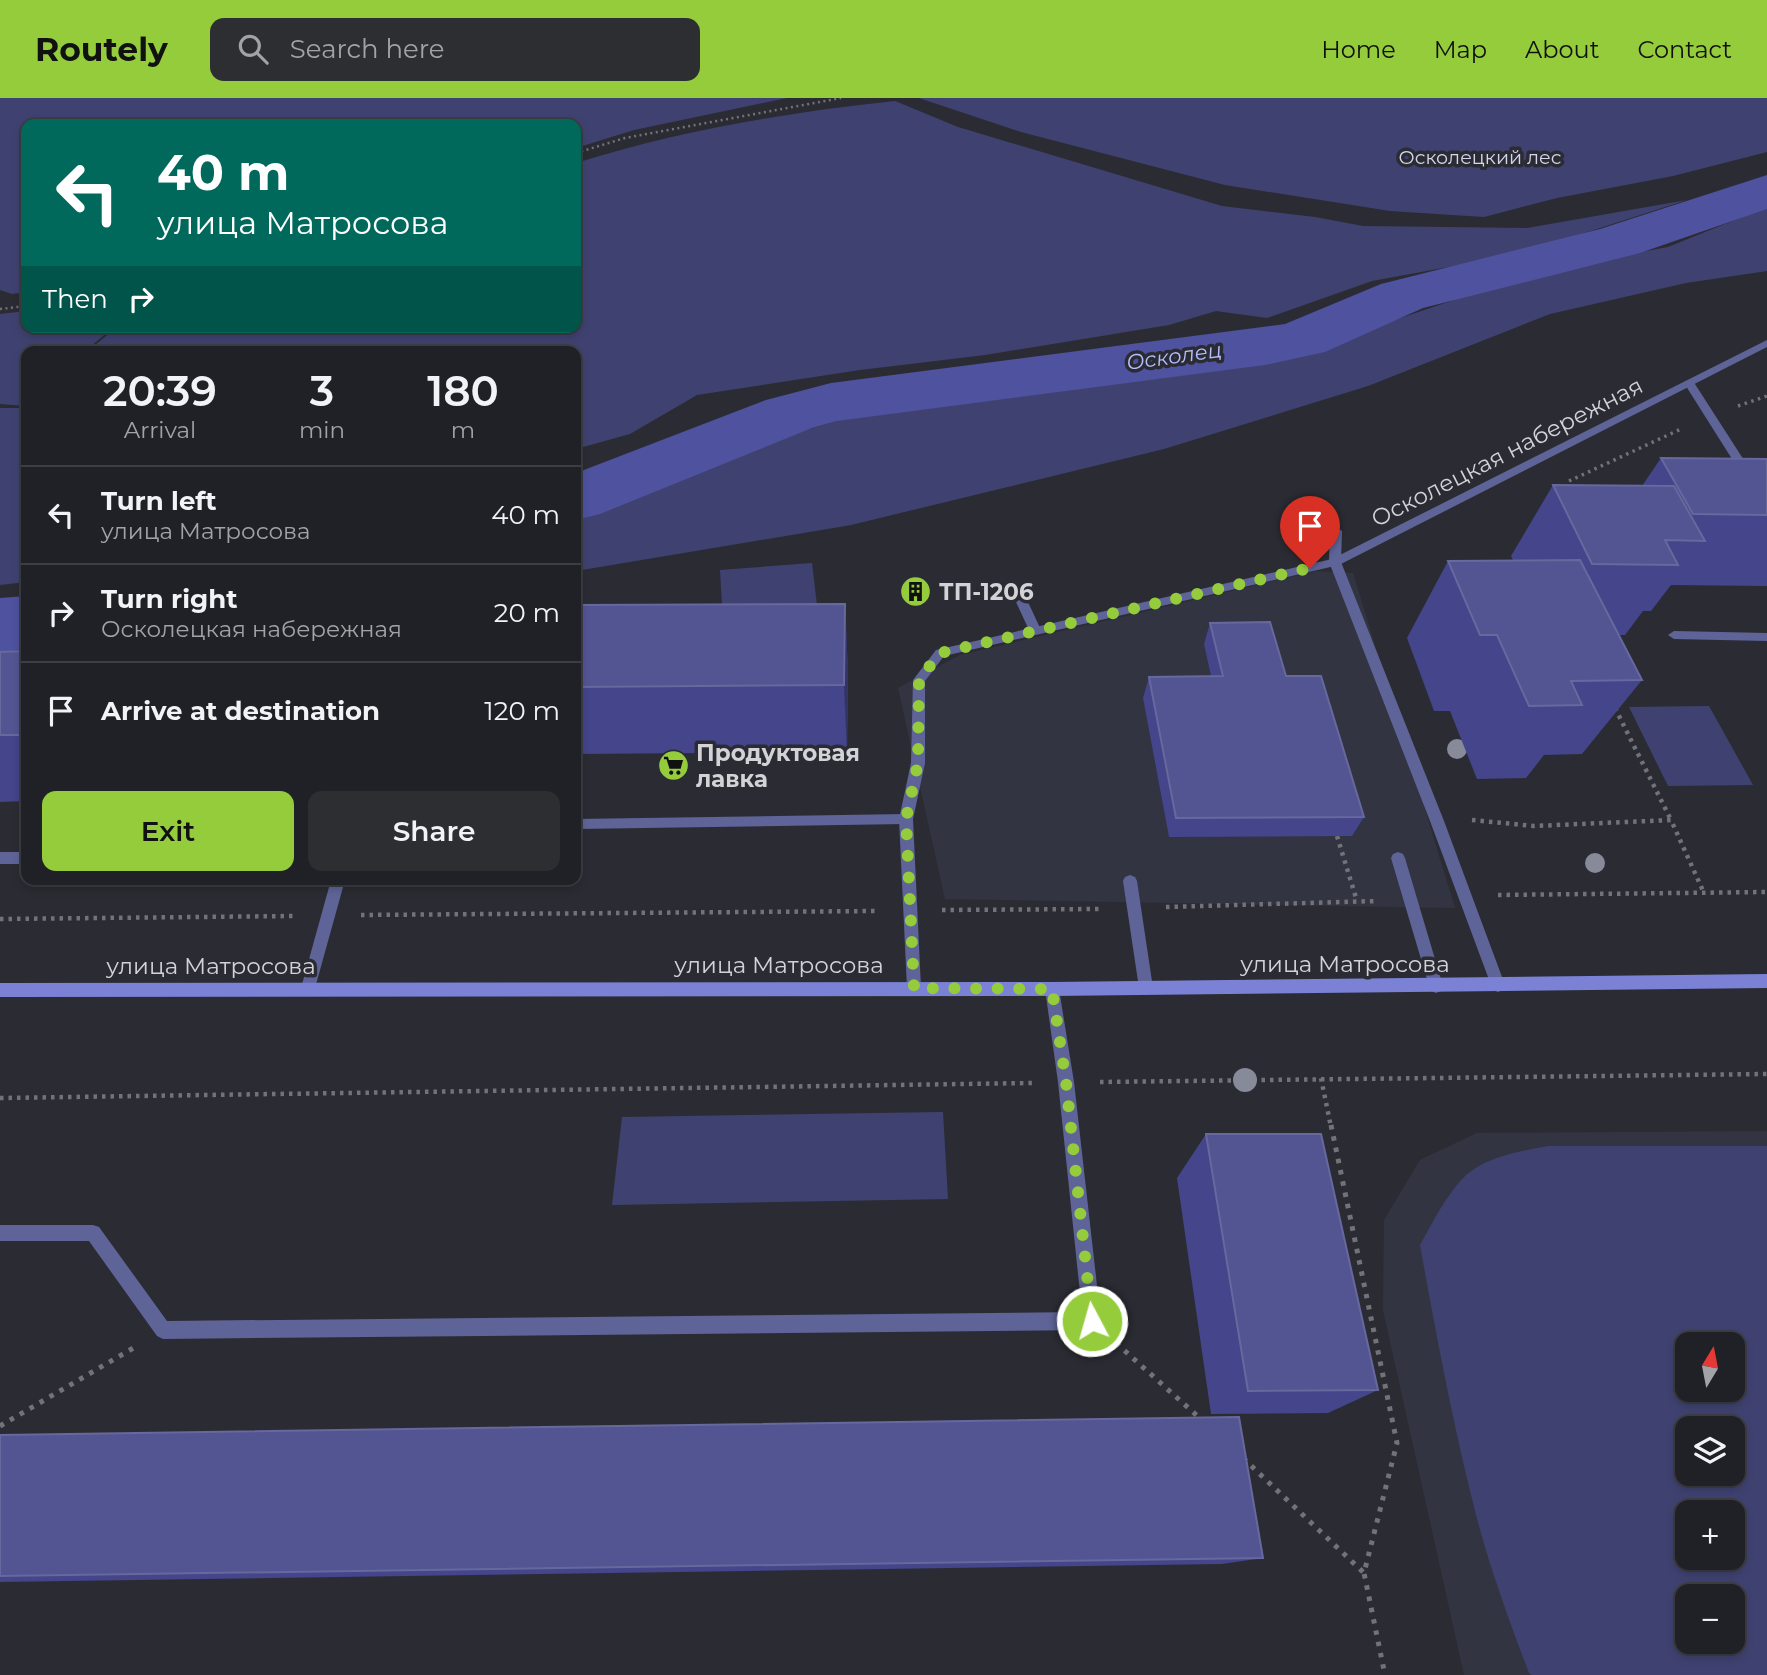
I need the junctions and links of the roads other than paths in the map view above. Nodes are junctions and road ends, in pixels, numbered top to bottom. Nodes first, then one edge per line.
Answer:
1 (1767, 343) edge
2 (1689, 383) junction
3 (1767, 505) edge
4 (1767, 511) edge
5 (1754, 512) edge
6 (1336, 531) dead end
7 (1335, 562) junction
8 (1022, 602) dead end
9 (1035, 630) junction
10 (1674, 635) edge
11 (1767, 636) edge
12 (906, 819) junction
13 (581, 824) edge
14 (0, 858) edge
15 (21, 858) edge
16 (1398, 858) dead end
17 (1130, 881) dead end
18 (337, 885) edge
19 (1767, 981) edge
20 (1498, 985) junction
21 (1436, 986) junction
22 (308, 988) junction
23 (914, 988) junction
24 (1146, 988) junction
25 (1052, 989) junction
26 (0, 990) edge
27 (0, 1233) edge

1 - 2 street, Осколецкая набережная
2 - 3 street
2 - 7 street, Осколецкая набережная
4 - 5 street
6 - 7 street
7 - 9 street, Осколецкая набережная
7 - 20 street
8 - 9 street
9 - 12 street, Осколецкая набережная
10 - 11 street
12 - 13 street
12 - 23 street, Осколецкая набережная
14 - 15 street
16 - 21 street
17 - 24 street
18 - 22 street
19 - 20 main road, улица Матросова
20 - 21 main road, улица Матросова
21 - 24 main road, улица Матросова
22 - 23 main road, улица Матросова
22 - 26 main road, улица Матросова
23 - 25 main road, улица Матросова
24 - 25 main road, улица Матросова
25 - 27 street

